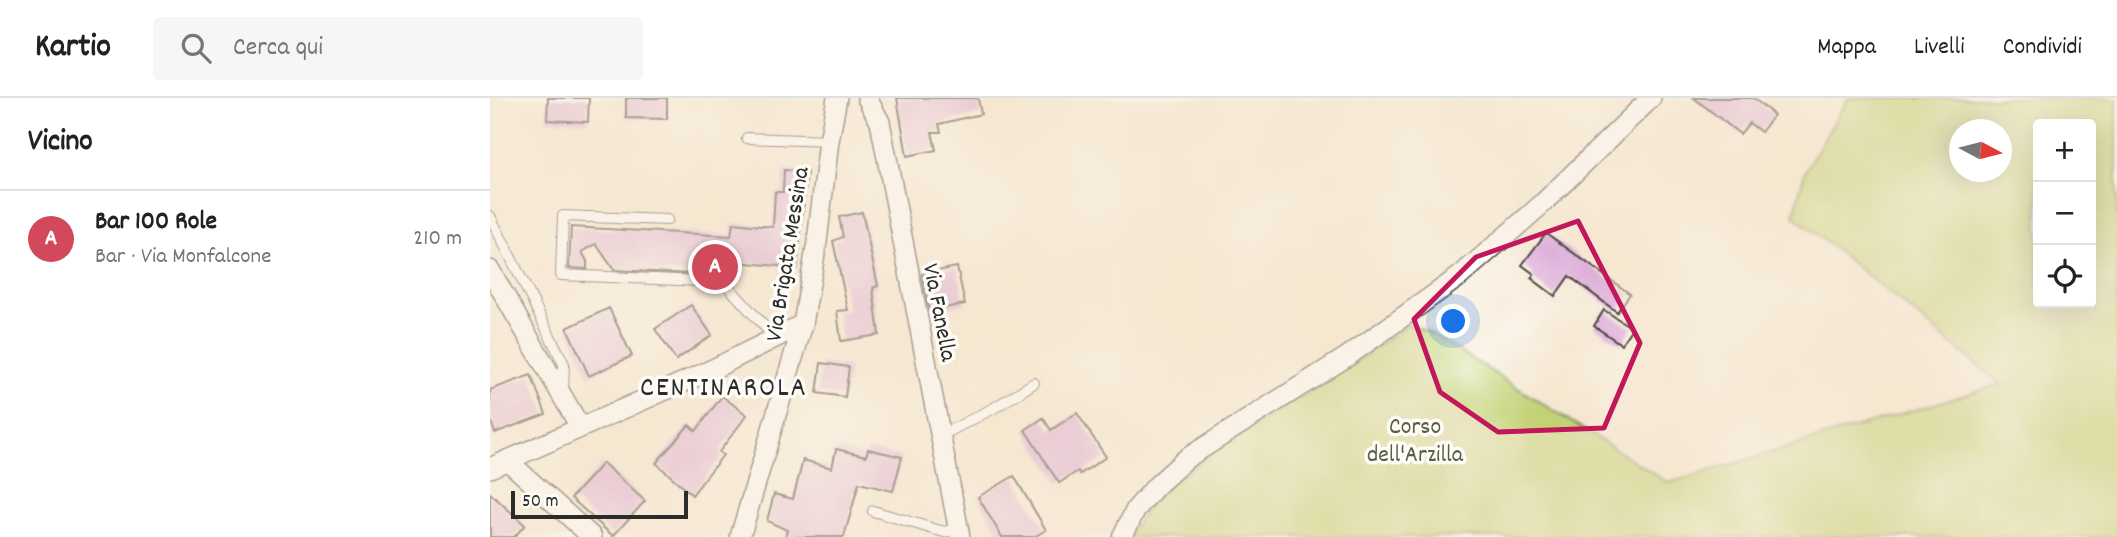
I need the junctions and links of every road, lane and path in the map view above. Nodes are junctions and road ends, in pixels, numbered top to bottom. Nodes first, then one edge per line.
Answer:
1 (837, 98) edge
2 (867, 98) edge
3 (1651, 98) edge
4 (747, 138) dead end
5 (829, 141) junction
6 (490, 216) edge
7 (667, 220) dead end
8 (490, 270) edge
9 (803, 324) junction
10 (775, 338) junction
11 (1034, 383) dead end
12 (563, 397) junction
13 (580, 427) junction
14 (940, 436) junction
15 (499, 464) edge
16 (873, 511) dead end
17 (959, 533) edge
18 (592, 537) edge
19 (740, 537) edge
20 (1122, 537) edge

1 - 5 street, Via Brigata Messina
2 - 14 street, Via Fanella
3 - 20 street
4 - 5 lane
5 - 9 street, Via Brigata Messina
6 - 12 lane
7 - 10 lane
8 - 12 street
9 - 10 street
9 - 19 street, Via Brigata Messina
10 - 13 street
11 - 14 lane
12 - 13 street
13 - 15 street
14 - 17 street, Via Fanella
15 - 18 street
16 - 17 lane

